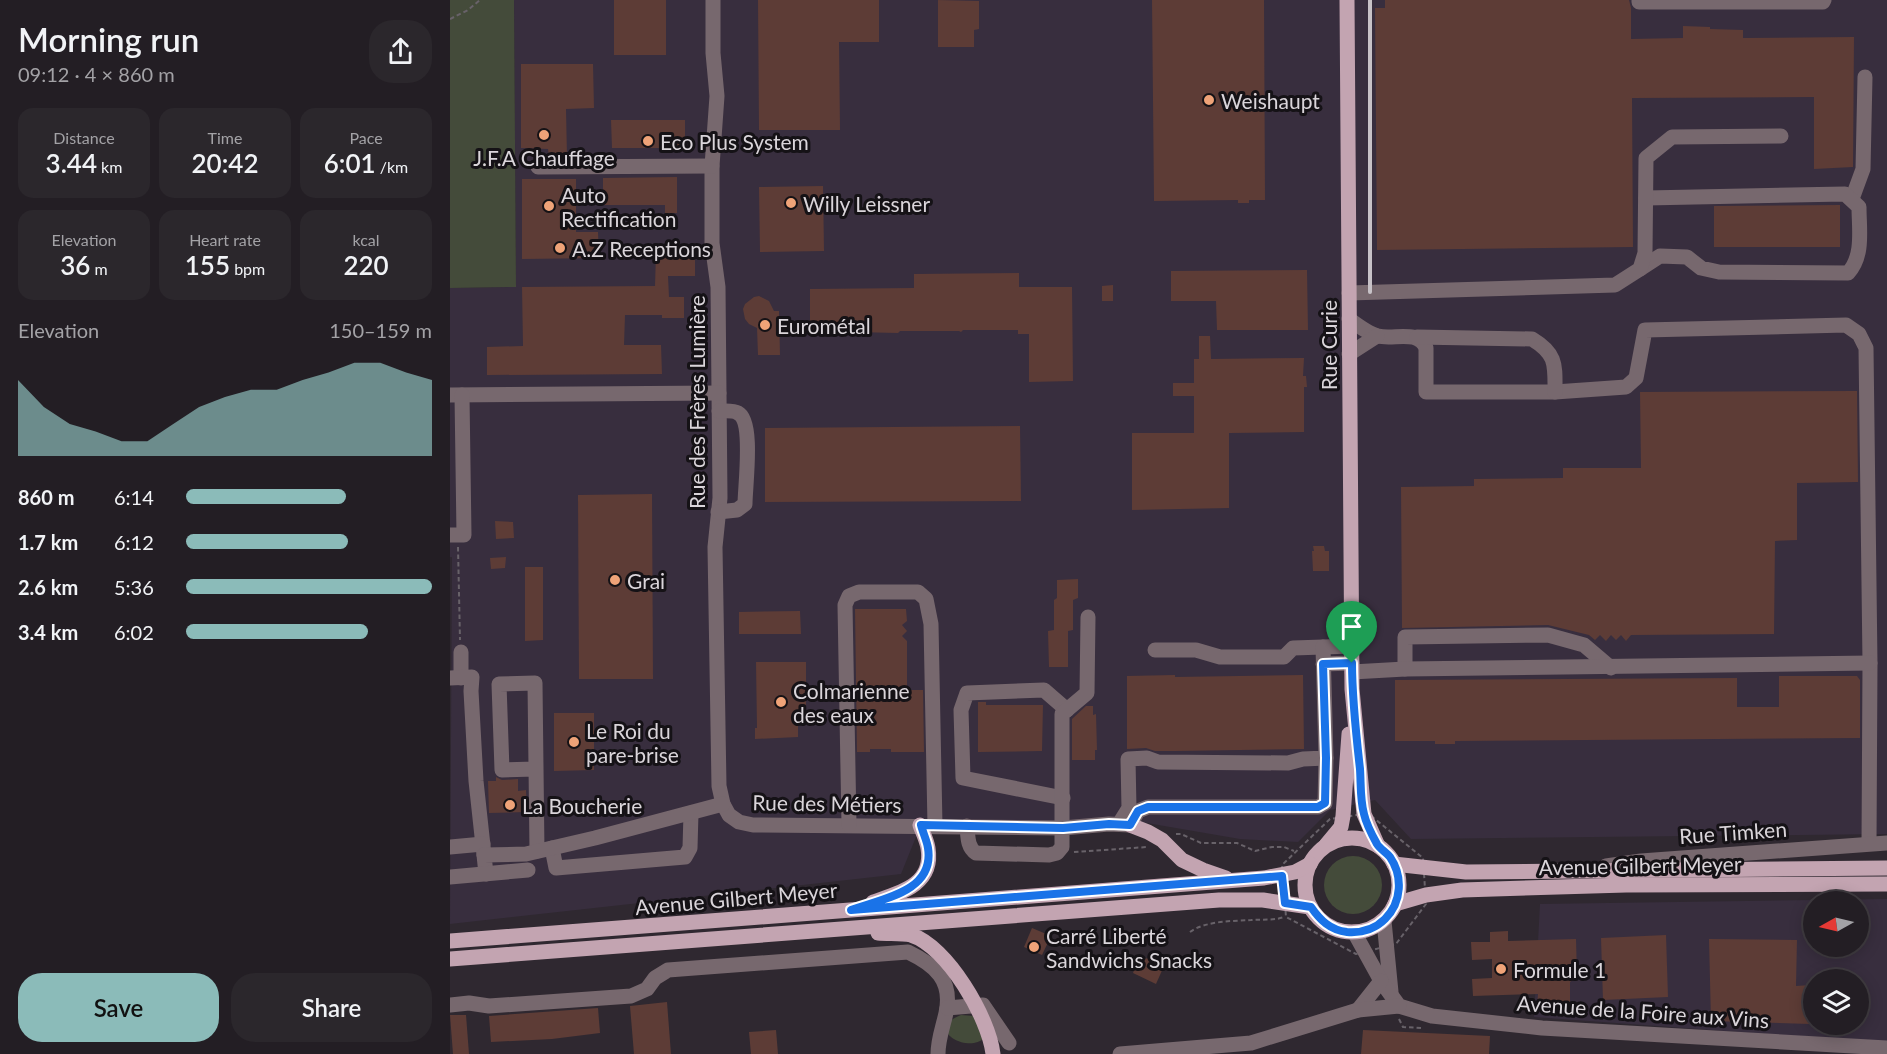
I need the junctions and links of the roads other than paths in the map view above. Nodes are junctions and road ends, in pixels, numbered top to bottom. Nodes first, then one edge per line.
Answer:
1 (713, 0) edge
2 (1347, 0) edge
3 (1639, 0) edge
4 (1824, 0) edge
5 (1865, 77) dead end
6 (1781, 136) dead end
7 (712, 166) junction
8 (538, 167) dead end
9 (1646, 198) junction
10 (1852, 199) junction
11 (1640, 268) junction
12 (1349, 293) junction
13 (1349, 319) junction
14 (1377, 336) junction
15 (1417, 337) junction
16 (1349, 354) junction
17 (1555, 392) junction
18 (719, 393) junction
19 (456, 395) edge
20 (719, 411) junction
21 (718, 512) junction
22 (454, 535) edge
23 (1088, 617) dead end
24 (1352, 646) junction
25 (1323, 647) junction
26 (1155, 650) dead end
27 (461, 652) road end
28 (1870, 663) junction
29 (1323, 664) junction
30 (1352, 668) junction
31 (1611, 668) junction
32 (1405, 669) junction
33 (455, 678) edge
34 (1352, 689) junction
35 (1067, 710) junction
36 (1326, 758) junction
37 (535, 769) dead end
38 (1063, 798) junction
39 (723, 804) junction
40 (691, 813) junction
41 (1125, 824) junction
42 (849, 825) junction
43 (928, 825) junction
44 (967, 826) junction
45 (1063, 828) junction
46 (1869, 843) junction
47 (1887, 843) edge
48 (1378, 846) junction
49 (450, 847) edge
50 (484, 850) junction
51 (544, 850) junction
52 (1321, 850) junction
53 (1310, 864) junction
54 (1394, 864) junction
55 (1887, 868) edge
56 (528, 870) dead end
57 (1584, 870) junction
58 (486, 874) junction
59 (450, 877) edge
60 (1235, 880) junction
61 (1887, 884) edge
62 (1395, 904) junction
63 (1311, 907) junction
64 (851, 910) junction
65 (1384, 921) junction
66 (830, 929) junction
67 (1354, 933) junction
68 (450, 941) edge
69 (450, 959) edge
70 (1381, 981) junction
71 (1395, 1000) junction
72 (450, 1005) edge
73 (975, 1005) junction
74 (947, 1008) junction
75 (1358, 1010) junction
76 (1009, 1043) dead end
77 (1887, 1048) edge
78 (938, 1054) edge
79 (993, 1054) edge
80 (1120, 1054) edge

1 - 7 street, Rue des Frères Lumière
2 - 12 main road, Rue Curie
3 - 4 street
5 - 10 street
6 - 9 street
7 - 8 street
7 - 18 street, Rue des Frères Lumière
9 - 10 street
9 - 11 street
10 - 11 street
11 - 12 street
12 - 13 main road, Rue Curie
13 - 14 street
13 - 16 main road, Rue Curie
14 - 15 street
14 - 16 street
15 - 17 street
15 - 17 street
16 - 24 main road, Rue Curie
17 - 28 street
18 - 19 street
18 - 20 street, Rue des Frères Lumière
19 - 22 street
20 - 21 street, Rue des Frères Lumière
20 - 21 street
21 - 39 street, Rue des Frères Lumière
23 - 35 street
24 - 25 street
24 - 30 main road, Rue Curie
25 - 26 street
25 - 29 street
27 - 33 street
28 - 31 street
28 - 46 street
29 - 30 street
29 - 36 street
30 - 32 street
30 - 34 main road, Rue Curie
31 - 32 street
31 - 32 street
33 - 50 street
34 - 48 main road, Rue Curie
34 - 52 main road, Rue Curie
35 - 38 street
35 - 38 street
36 - 41 street
36 - 41 street
37 - 51 street
38 - 45 street
39 - 40 street, Rue des Métiers
39 - 42 street, Rue des Métiers
40 - 51 street, Rue des Métiers
40 - 51 street
41 - 45 street, Rue des Métiers
41 - 60 main road
42 - 43 street, Rue des Métiers
42 - 43 street
43 - 44 street, Rue des Métiers
43 - 64 main road
44 - 45 street, Rue des Métiers
44 - 45 street
46 - 47 street, Rue Timken
46 - 57 street, Rue Timken
48 - 52 main road
48 - 54 main road
49 - 50 street, Rue des Métiers
50 - 51 street, Rue des Métiers
50 - 58 street
52 - 53 main road
53 - 60 main road, Avenue Gilbert Meyer
53 - 63 main road
54 - 57 main road, Avenue Gilbert Meyer
54 - 62 main road
55 - 57 main road, Avenue Gilbert Meyer
56 - 58 street
58 - 59 street
60 - 64 main road, Avenue Gilbert Meyer
61 - 62 main road, Avenue Gilbert Meyer
62 - 65 main road
63 - 66 main road, Avenue Gilbert Meyer
63 - 67 main road
64 - 68 main road, Avenue Gilbert Meyer
65 - 67 main road
65 - 71 street
66 - 69 main road, Avenue Gilbert Meyer
66 - 73 main road
67 - 70 street
70 - 71 street
70 - 75 street
71 - 75 street, Avenue de la Foire aux Vins
71 - 77 street, Avenue de la Foire aux Vins
72 - 74 street
73 - 74 street
73 - 76 street
73 - 79 main road
74 - 78 street
75 - 80 street, Avenue de la Foire aux Vins

